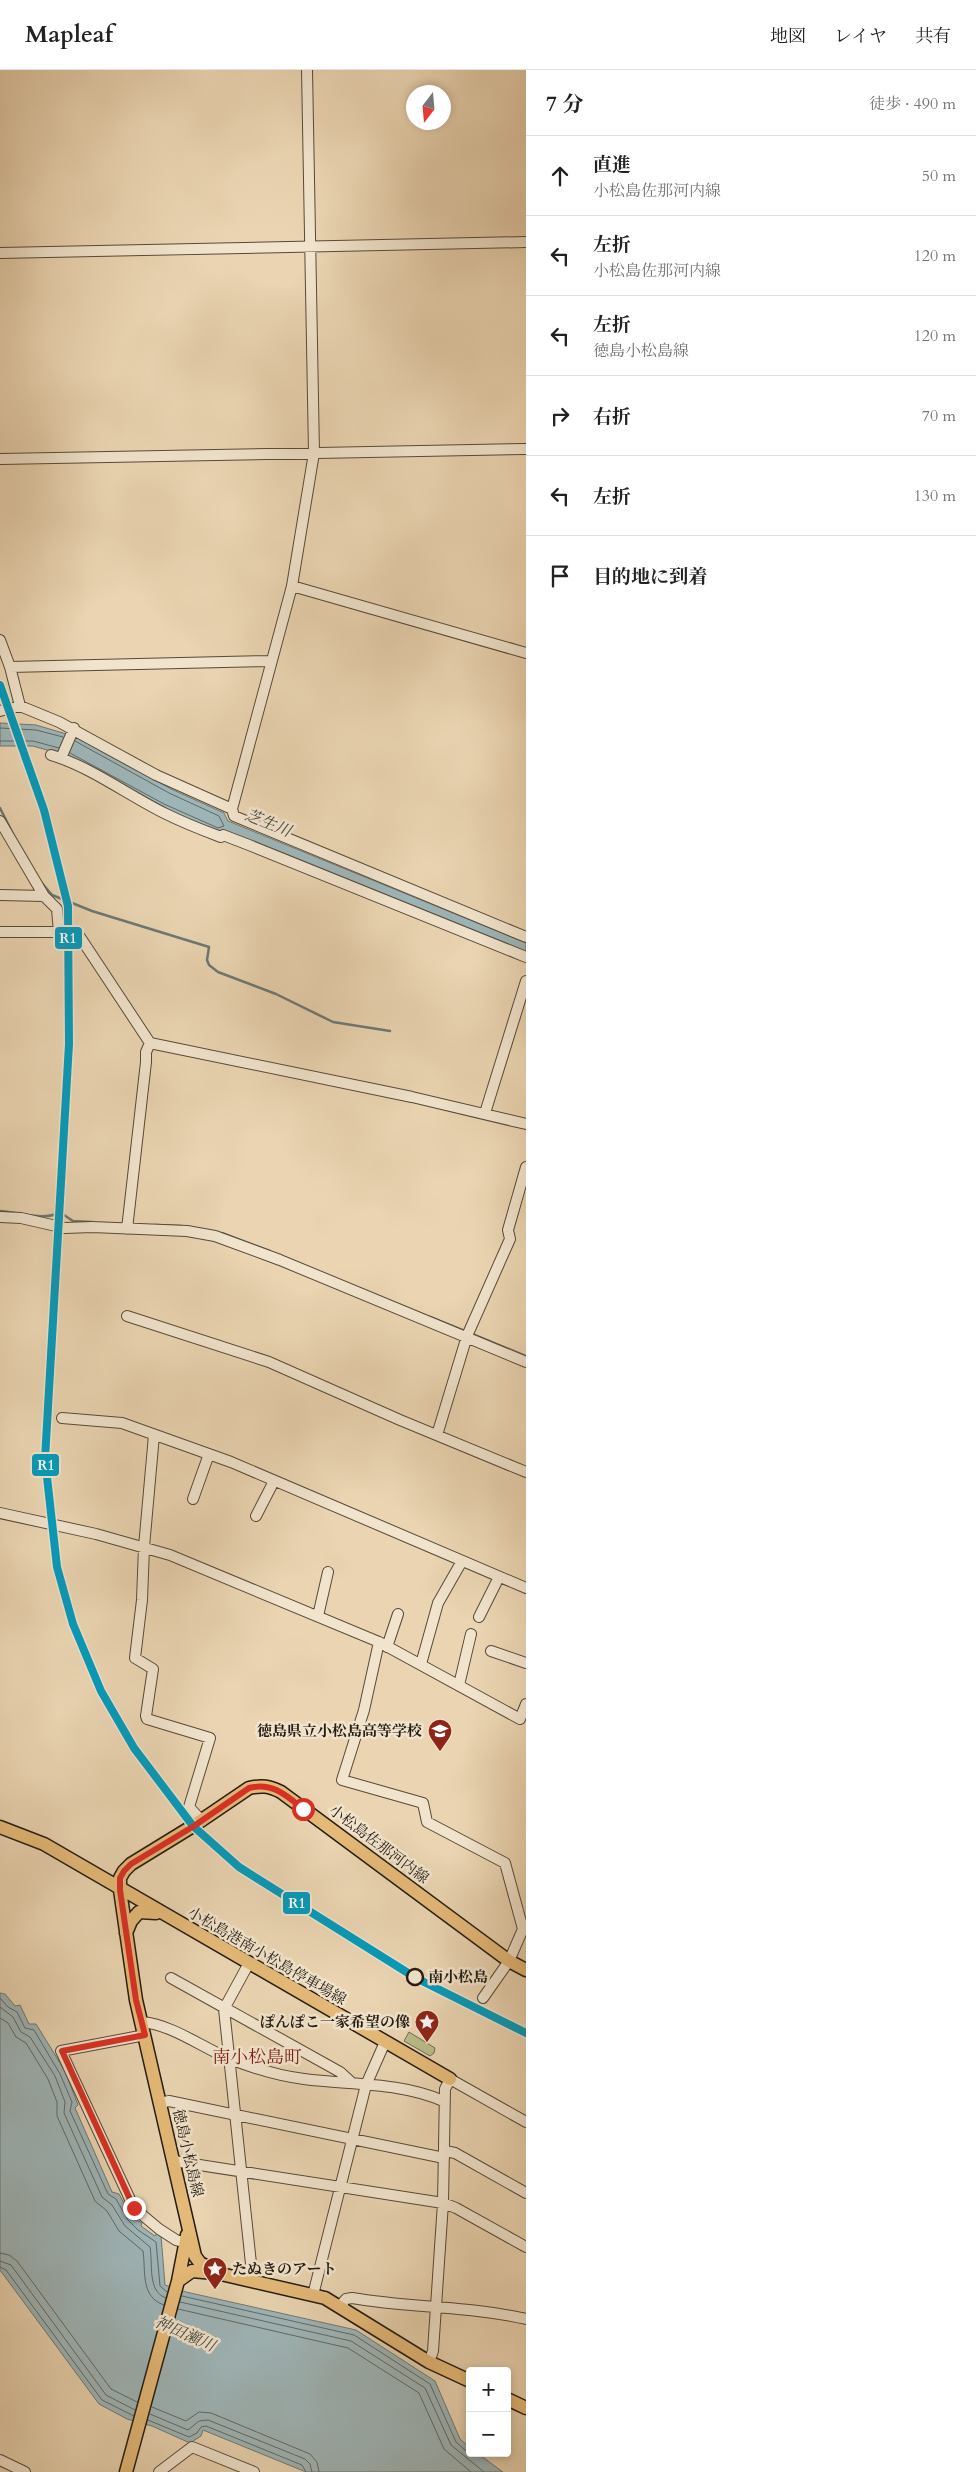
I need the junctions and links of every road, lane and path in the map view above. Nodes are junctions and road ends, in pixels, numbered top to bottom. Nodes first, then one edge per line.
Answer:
1 (307, 70) edge
2 (526, 242) edge
3 (310, 247) junction
4 (0, 253) edge
5 (526, 449) edge
6 (314, 453) junction
7 (0, 459) edge
8 (292, 586) junction
9 (0, 640) edge
10 (526, 653) edge
11 (270, 661) junction
12 (10, 667) junction
13 (20, 706) junction
14 (0, 711) edge
15 (73, 730) junction
16 (50, 755) dead end
17 (62, 757) junction
18 (232, 809) junction
19 (1, 824) edge
20 (0, 895) edge
21 (44, 896) junction
22 (0, 932) edge
23 (80, 937) dead end
24 (526, 937) edge
25 (526, 957) edge
26 (526, 981) edge
27 (150, 1042) junction
28 (485, 1113) junction
29 (526, 1124) edge
30 (526, 1167) edge
31 (0, 1216) edge
32 (127, 1225) junction
33 (127, 1316) dead end
34 (468, 1334) junction
35 (526, 1362) edge
36 (62, 1418) dead end
37 (154, 1435) junction
38 (437, 1435) junction
39 (209, 1454) junction
40 (526, 1472) edge
41 (274, 1481) junction
42 (194, 1499) dead end
43 (0, 1513) edge
44 (256, 1516) dead end
45 (144, 1547) junction
46 (462, 1561) junction
47 (328, 1572) dead end
48 (499, 1576) junction
49 (526, 1588) edge
50 (398, 1614) dead end
51 (318, 1616) junction
52 (478, 1617) dead end
53 (471, 1634) dead end
54 (383, 1645) junction
55 (491, 1651) dead end
56 (526, 1663) edge
57 (421, 1664) junction
58 (459, 1685) junction
59 (526, 1704) edge
60 (202, 1821) junction
61 (0, 1827) edge
62 (131, 1864) junction
63 (94, 1873) junction
64 (120, 1890) junction
65 (163, 1915) junction
66 (126, 1933) junction
67 (509, 1961) junction
68 (249, 1963) junction
69 (526, 1970) edge
70 (171, 1978) dead end
71 (483, 1998) dead end
72 (224, 2009) junction
73 (143, 2029) junction
74 (385, 2042) junction
75 (231, 2059) junction
76 (450, 2079) junction
77 (352, 2083) junction
78 (366, 2085) junction
79 (443, 2101) junction
80 (160, 2103) junction
81 (236, 2115) junction
82 (526, 2122) edge
83 (353, 2140) junction
84 (445, 2155) junction
85 (174, 2161) junction
86 (242, 2172) junction
87 (342, 2187) junction
88 (526, 2193) edge
89 (443, 2203) junction
90 (188, 2224) junction
91 (186, 2243) junction
92 (526, 2248) edge
93 (221, 2274) junction
94 (250, 2281) junction
95 (177, 2284) junction
96 (313, 2295) junction
97 (340, 2306) junction
98 (436, 2308) junction
99 (526, 2319) edge
100 (429, 2362) junction
101 (466, 2379) edge
102 (511, 2401) edge
103 (526, 2408) edge
104 (0, 2460) edge
105 (25, 2472) edge
106 (126, 2472) edge
107 (159, 2472) edge
108 (254, 2472) edge

1 - 3 street
2 - 3 street
3 - 4 street
3 - 6 street
5 - 6 street
6 - 7 street
6 - 8 street
8 - 10 street
8 - 11 street
9 - 12 street
11 - 12 street
11 - 18 street
12 - 13 street
13 - 14 street
13 - 15 street
15 - 17 street
15 - 18 street
16 - 17 street
17 - 25 street
18 - 24 street
19 - 21 street
20 - 21 street
21 - 22 street
23 - 27 street
26 - 28 street
27 - 28 street
27 - 32 street
28 - 29 street
30 - 34 street
31 - 32 street
32 - 34 street
33 - 38 street
34 - 35 street
34 - 38 street
36 - 37 street
37 - 39 street
37 - 45 street
38 - 40 street
39 - 41 street
39 - 42 street
41 - 44 street
41 - 46 street
43 - 45 street
45 - 51 street
45 - 60 street
46 - 48 street
46 - 57 street
47 - 51 street
48 - 49 street
48 - 52 street
50 - 54 street
51 - 54 street
53 - 58 street
54 - 57 street
54 - 67 street
55 - 56 street
57 - 58 street
58 - 59 street
60 - 62 main road, 小松島佐那河内線
60 - 67 main road, 小松島佐那河内線
61 - 63 main road
62 - 63 main road, 小松島佐那河内線
62 - 64 main road
63 - 64 main road
64 - 65 main road, 小松島港南小松島停車場線
64 - 66 main road, 徳島小松島線
65 - 66 main road
65 - 68 main road, 小松島港南小松島停車場線
66 - 73 main road, 徳島小松島線
67 - 69 main road, 小松島佐那河内線
67 - 71 street
68 - 72 street
68 - 74 main road, 小松島港南小松島停車場線
70 - 72 street
72 - 75 street
72 - 77 street
73 - 75 street
73 - 80 main road, 徳島小松島線
73 - 91 street
74 - 76 main road, 小松島港南小松島停車場線
74 - 78 street
75 - 77 street
75 - 81 street
76 - 79 street
76 - 82 street
77 - 78 street
78 - 79 street
78 - 83 street
79 - 84 street
80 - 81 street
80 - 85 main road, 徳島小松島線
81 - 83 street
81 - 86 street
83 - 84 street
83 - 87 street
84 - 88 street
84 - 89 street
85 - 86 street
85 - 90 main road, 徳島小松島線
86 - 87 street
86 - 94 street
87 - 89 street
87 - 96 street
89 - 92 street
89 - 98 street
90 - 91 main road
90 - 93 main road, 徳島小松島線
91 - 95 main road
93 - 94 main road, 徳島小松島線
93 - 95 main road
94 - 96 main road, 徳島小松島線
95 - 106 main road
96 - 97 main road, 徳島小松島線
97 - 98 street
97 - 100 main road, 徳島小松島線
98 - 99 street
98 - 100 street
100 - 101 main road, 徳島小松島線
102 - 103 main road
104 - 105 street
107 - 108 street

